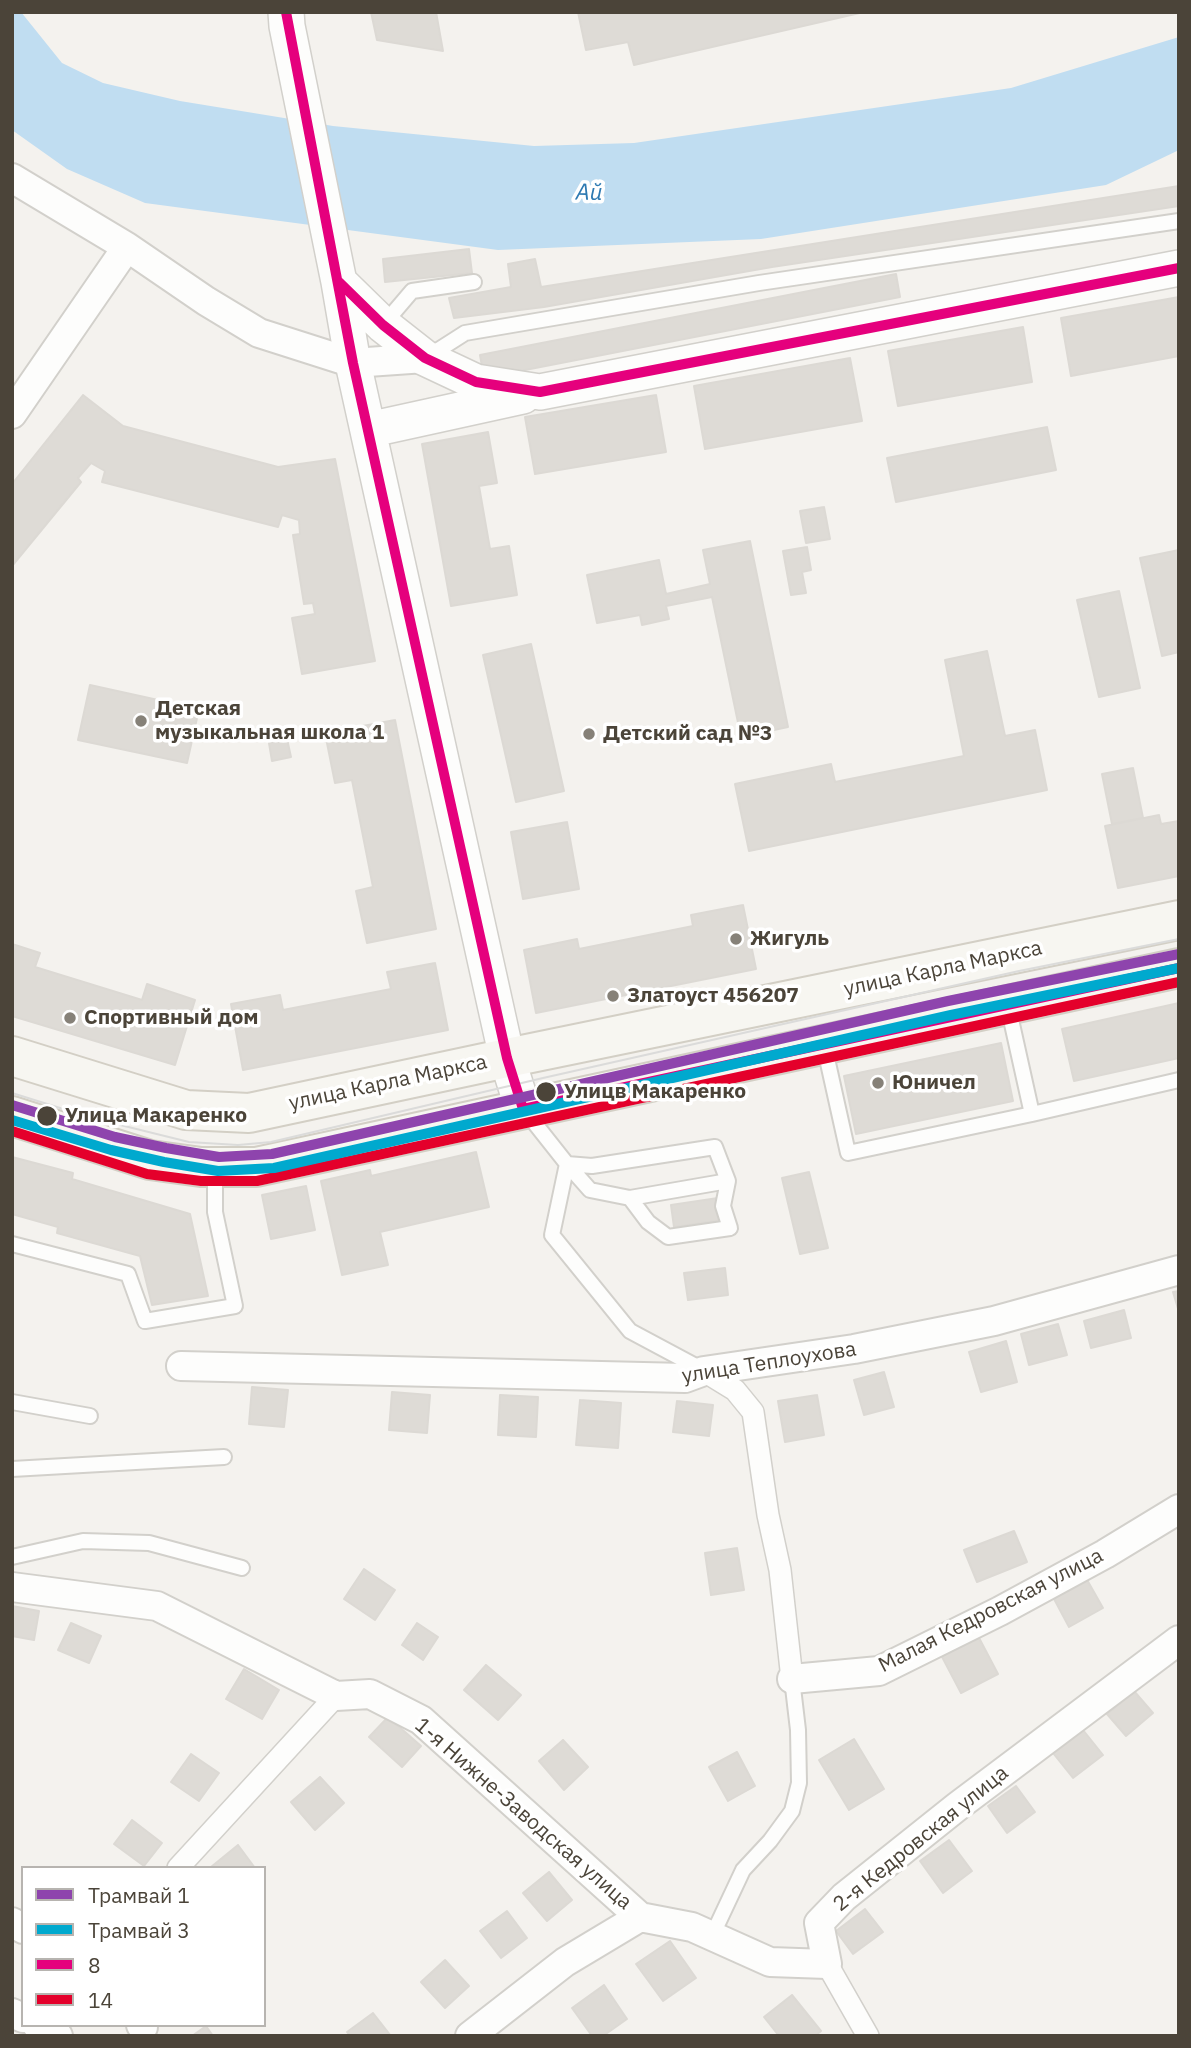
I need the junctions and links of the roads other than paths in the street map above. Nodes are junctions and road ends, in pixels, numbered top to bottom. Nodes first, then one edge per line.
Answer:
1 (287, 19) edge
2 (12, 178) edge
3 (1179, 221) edge
4 (127, 247) junction
5 (1179, 268) edge
6 (337, 271) junction
7 (474, 282) dead end
8 (383, 325) junction
9 (425, 358) junction
10 (353, 363) junction
11 (540, 393) junction
12 (12, 414) edge
13 (368, 430) junction
14 (1179, 920) edge
15 (1179, 968) edge
16 (1008, 1004) junction
17 (824, 1044) junction
18 (12, 1056) edge
19 (508, 1058) junction
20 (1179, 1080) edge
21 (523, 1109) junction
22 (1032, 1114) junction
23 (12, 1116) edge
24 (567, 1164) junction
25 (215, 1167) junction
26 (729, 1181) junction
27 (630, 1198) junction
28 (12, 1244) edge
29 (1179, 1270) edge
30 (181, 1366) dead end
31 (704, 1371) junction
32 (12, 1402) edge
33 (90, 1416) dead end
34 (224, 1457) dead end
35 (12, 1469) edge
36 (1179, 1509) edge
37 (12, 1557) edge
38 (242, 1568) dead end
39 (12, 1587) edge
40 (1179, 1640) edge
41 (792, 1679) junction
42 (337, 1696) junction
43 (180, 1866) edge
44 (639, 1917) junction
45 (712, 1936) junction
46 (827, 1964) junction
47 (41, 2027) edge
48 (58, 2036) edge
49 (470, 2036) edge
50 (868, 2036) edge

1 - 6 street
2 - 4 street
3 - 9 lane
4 - 10 street
4 - 12 street
5 - 11 street
6 - 8 street
6 - 10 street
7 - 8 lane
8 - 9 street
9 - 10 street
9 - 11 street
10 - 13 street
11 - 13 street
13 - 19 street
14 - 19 main road, улица Карла Маркса
15 - 16 main road
16 - 17 main road
16 - 22 lane
17 - 21 main road
17 - 22 lane
18 - 19 main road, улица Карла Маркса
19 - 21 street
20 - 22 lane
21 - 24 lane
21 - 25 main road
23 - 25 main road
24 - 26 lane
24 - 27 lane
24 - 31 lane
25 - 28 lane
26 - 27 lane
26 - 27 lane
29 - 31 street, улица Теплоухова
30 - 31 street, улица Теплоухова
31 - 41 street
32 - 33 lane
34 - 35 lane
36 - 41 street, Малая Кедровская улица
37 - 38 lane
39 - 42 street, 1-я Нижне-Заводская улица
40 - 46 street, 2-я Кедровская улица
41 - 45 lane
42 - 43 street
42 - 44 street, 1-я Нижне-Заводская улица
44 - 45 street
44 - 49 street
45 - 46 street
46 - 50 street
47 - 48 street

